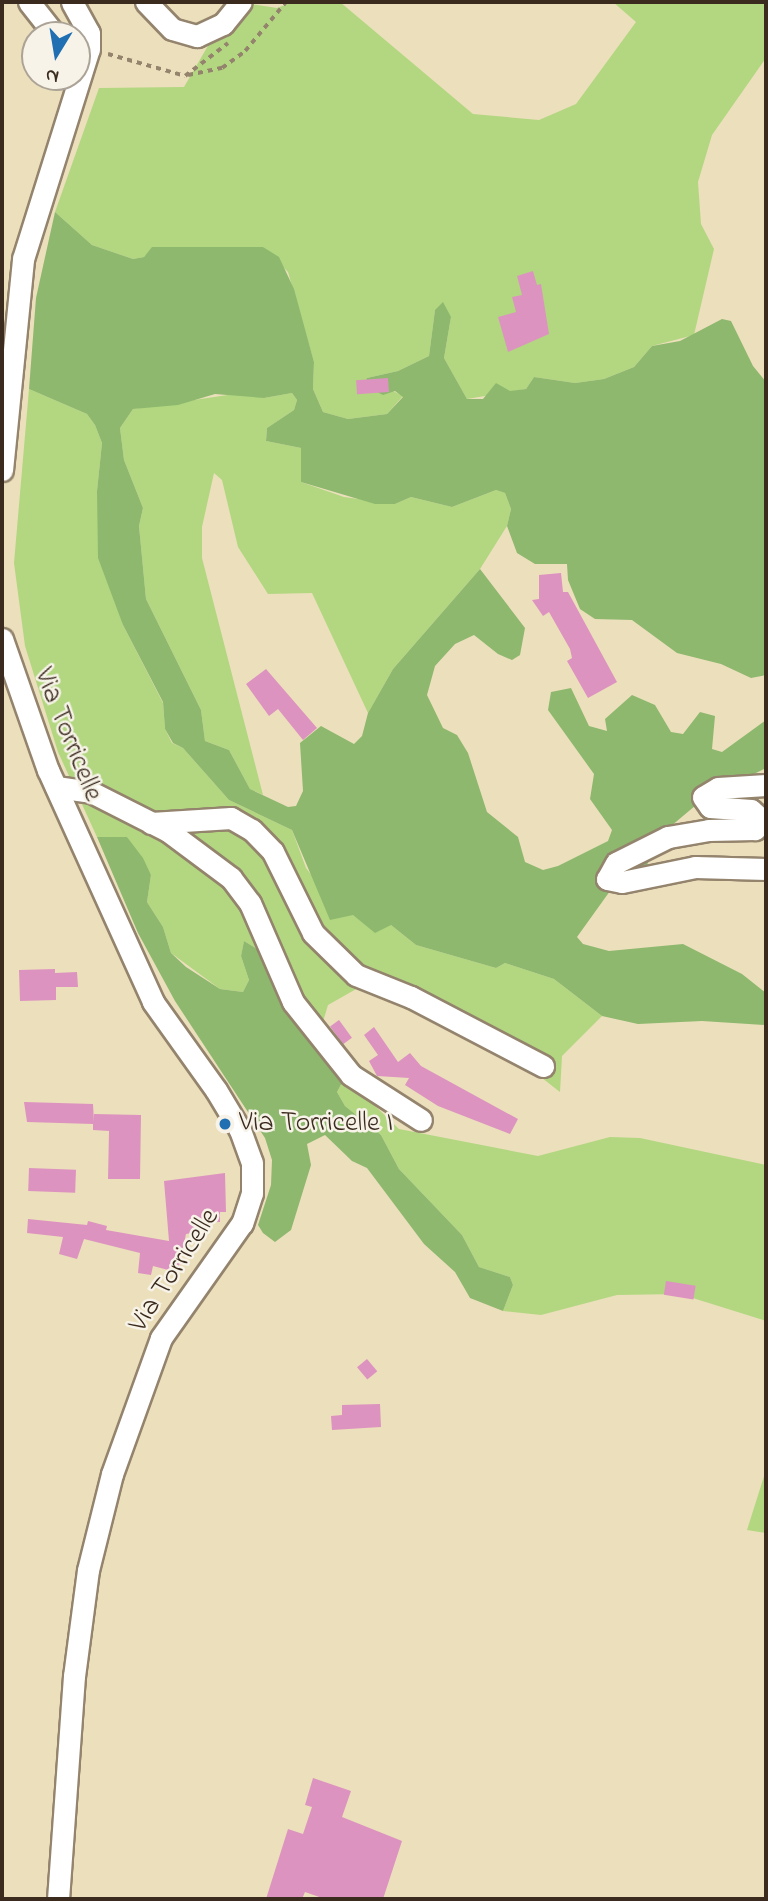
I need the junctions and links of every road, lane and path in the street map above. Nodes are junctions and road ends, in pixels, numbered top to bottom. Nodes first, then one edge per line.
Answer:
1 (29, 2) edge
2 (146, 2) edge
3 (240, 2) edge
4 (286, 2) edge
5 (45, 21) edge
6 (223, 24) junction
7 (91, 50) edge
8 (185, 76) junction
9 (76, 91) edge
10 (2, 470) edge
11 (2, 639) edge
12 (766, 785) edge
13 (56, 787) junction
14 (151, 823) junction
15 (766, 869) edge
16 (543, 1066) dead end
17 (421, 1120) dead end
18 (58, 1899) edge

1 - 5 street
2 - 6 street
3 - 6 street
4 - 8 path
6 - 8 path
7 - 8 path
9 - 10 street
11 - 13 street, Via Torricelle
12 - 15 street
13 - 14 street
13 - 18 street, Via Torricelle
14 - 16 street
14 - 17 street

